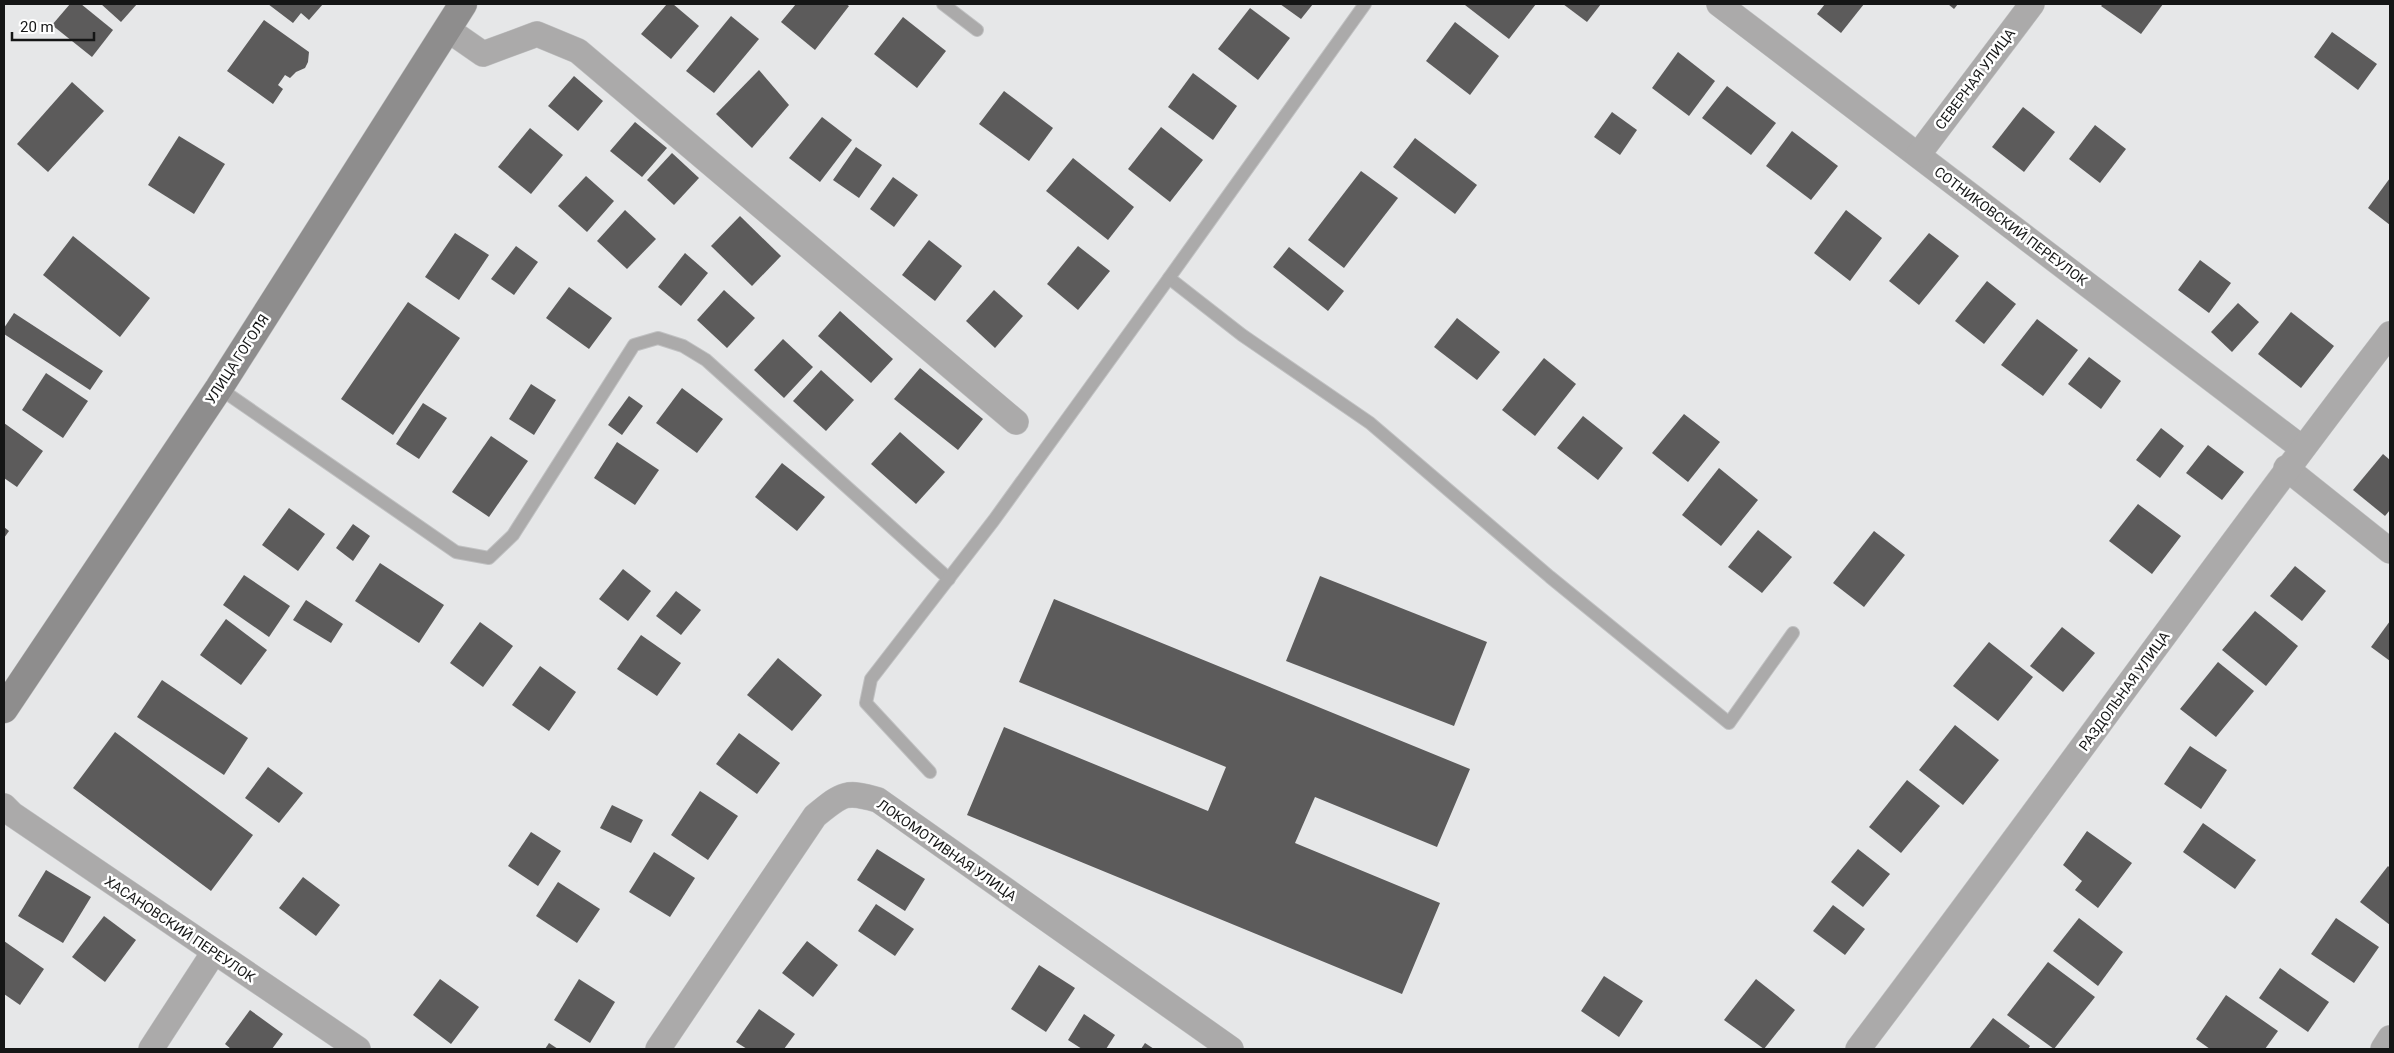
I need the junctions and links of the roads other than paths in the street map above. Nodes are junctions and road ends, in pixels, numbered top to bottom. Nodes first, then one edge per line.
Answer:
1 (943, 4) edge
2 (1365, 4) edge
3 (1719, 4) edge
4 (2032, 4) edge
5 (456, 11) edge
6 (977, 30) dead end
7 (1918, 155) junction
8 (1169, 278) junction
9 (2390, 334) edge
10 (218, 388) junction
11 (1016, 422) dead end
12 (2302, 448) junction
13 (2286, 468) junction
14 (2390, 551) edge
15 (948, 579) junction
16 (1794, 633) dead end
17 (4, 709) edge
18 (930, 772) dead end
19 (4, 806) edge
20 (214, 952) junction
21 (2390, 1038) edge
22 (151, 1049) edge
23 (358, 1049) edge
24 (658, 1049) edge
25 (1231, 1049) edge
26 (1858, 1049) edge
27 (2383, 1049) edge

1 - 6 lane
2 - 8 lane
3 - 7 street, СОТНИКОВСКИЙ ПЕРЕУЛОК
4 - 7 street, СЕВЕРНАЯ УЛИЦА
5 - 10 main road, УЛИЦА ГОГОЛЯ
5 - 11 street
7 - 12 street, СОТНИКОВСКИЙ ПЕРЕУЛОК
8 - 15 lane
8 - 16 lane
9 - 12 street, РАЗДОЛЬНАЯ УЛИЦА
10 - 15 lane
10 - 17 main road, УЛИЦА ГОГОЛЯ
12 - 13 street, РАЗДОЛЬНАЯ УЛИЦА
13 - 14 street
13 - 26 street, РАЗДОЛЬНАЯ УЛИЦА
15 - 18 lane
19 - 20 street, ХАСАНОВСКИЙ ПЕРЕУЛОК
20 - 22 street
20 - 23 street, ХАСАНОВСКИЙ ПЕРЕУЛОК
21 - 27 street
24 - 25 street, ЛОКОМОТИВНАЯ УЛИЦА

